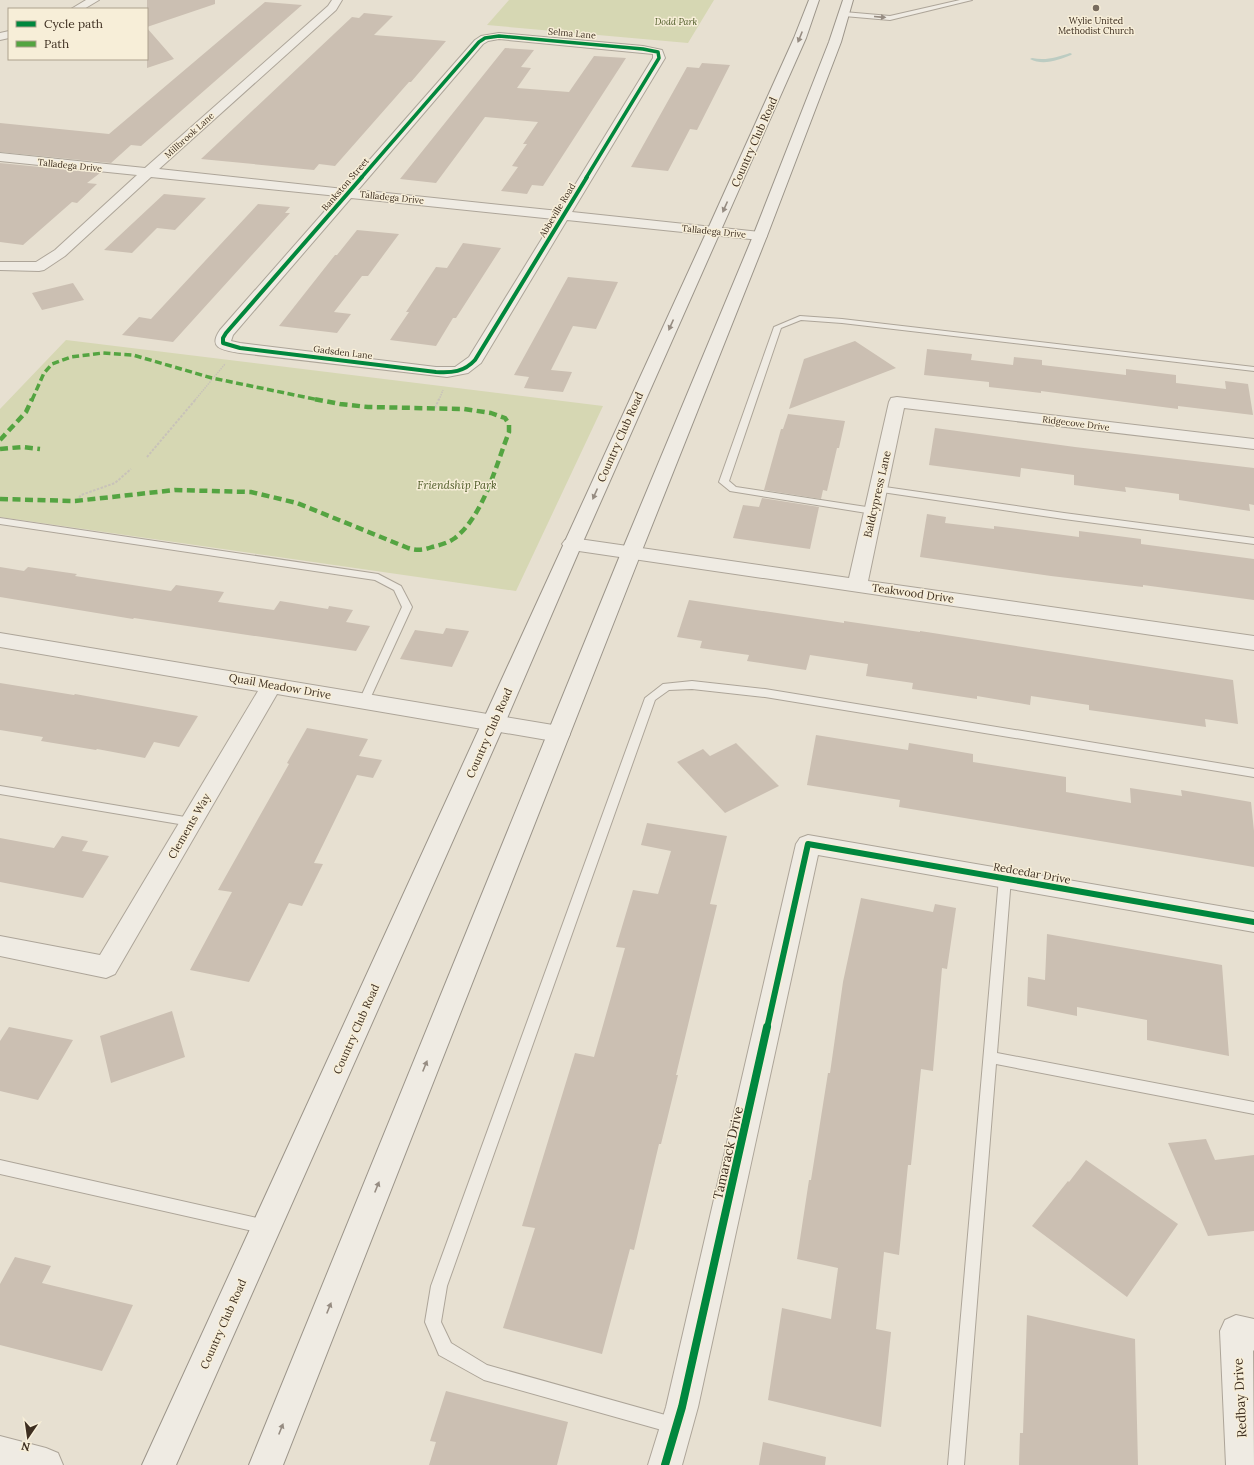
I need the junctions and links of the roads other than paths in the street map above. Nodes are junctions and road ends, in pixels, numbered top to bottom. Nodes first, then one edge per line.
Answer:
1 (94, 0) edge
2 (337, 0) edge
3 (969, 0) edge
4 (78, 8) edge
5 (833, 8) edge
6 (868, 10) dead end
7 (891, 10) dead end
8 (915, 11) junction
9 (485, 38) joint
10 (658, 52) joint
11 (0, 157) edge
12 (147, 172) junction
13 (349, 193) junction
14 (564, 215) junction
15 (714, 231) junction
16 (760, 236) junction
17 (0, 266) edge
18 (223, 343) joint
19 (1254, 369) edge
20 (461, 371) joint
21 (897, 402) joint
22 (1254, 444) edge
23 (878, 489) junction
24 (873, 511) junction
25 (0, 521) edge
26 (1254, 541) edge
27 (572, 544) junction
28 (630, 553) junction
29 (857, 585) junction
30 (0, 640) edge
31 (1254, 643) edge
32 (272, 685) junction
33 (364, 701) junction
34 (494, 723) junction
35 (559, 734) junction
36 (1254, 773) edge
37 (0, 790) edge
38 (191, 822) junction
39 (808, 844) joint
40 (1005, 878) junction
41 (1254, 922) edge
42 (0, 946) edge
43 (990, 1057) junction
44 (1254, 1108) edge
45 (0, 1167) edge
46 (267, 1227) junction
47 (1245, 1333) edge
48 (676, 1427) junction
49 (0, 1452) edge
50 (46, 1465) edge
51 (159, 1465) edge
52 (266, 1465) edge
53 (665, 1465) edge
54 (956, 1465) edge
55 (1244, 1465) edge

1 - 4 street
2 - 12 street, Millbrook Lane
3 - 8 lane
5 - 6 lane
5 -> 8 lane
5 -> 15 street, Country Club Road
5 - 16 street
7 - 8 lane
9 - 10 street, Selma Lane
9 - 13 street, Bankston Street
10 - 14 street, Abbeville Road
11 - 12 street, Talladega Drive
12 - 13 street, Talladega Drive
12 - 17 street, Millbrook Lane
13 - 14 street, Talladega Drive
13 - 18 street, Bankston Street
14 - 15 street, Talladega Drive
14 - 20 street, Abbeville Road
15 - 16 street, Talladega Drive
15 -> 27 street, Country Club Road
16 - 28 street
18 - 20 street, Gadsden Lane
19 - 24 lane
21 - 22 street, Ridgecove Drive
21 - 23 street, Baldcypress Lane
23 - 24 street, Baldcypress Lane
23 - 26 lane
24 - 29 street, Baldcypress Lane
25 - 33 lane
27 - 28 street, Teakwood Drive
27 - 34 street, Country Club Road
28 - 29 street, Teakwood Drive
28 - 35 street
29 - 31 street, Teakwood Drive
30 - 32 street, Quail Meadow Drive
32 - 33 street, Quail Meadow Drive
32 - 38 street, Clements Way
33 - 34 street, Quail Meadow Drive
34 - 35 street, Quail Meadow Drive
34 - 46 street, Country Club Road
52 -> 35 street
36 - 48 lane
37 - 38 lane
38 - 42 street, Clements Way
39 - 40 street, Redcedar Drive
39 - 48 street, Tamarack Drive
40 - 41 street, Redcedar Drive
40 - 43 lane
43 - 44 lane
43 - 54 lane
45 - 46 lane
46 - 51 street, Country Club Road
47 - 55 street, Redbay Drive
48 - 53 street, Tamarack Drive
49 - 50 street

